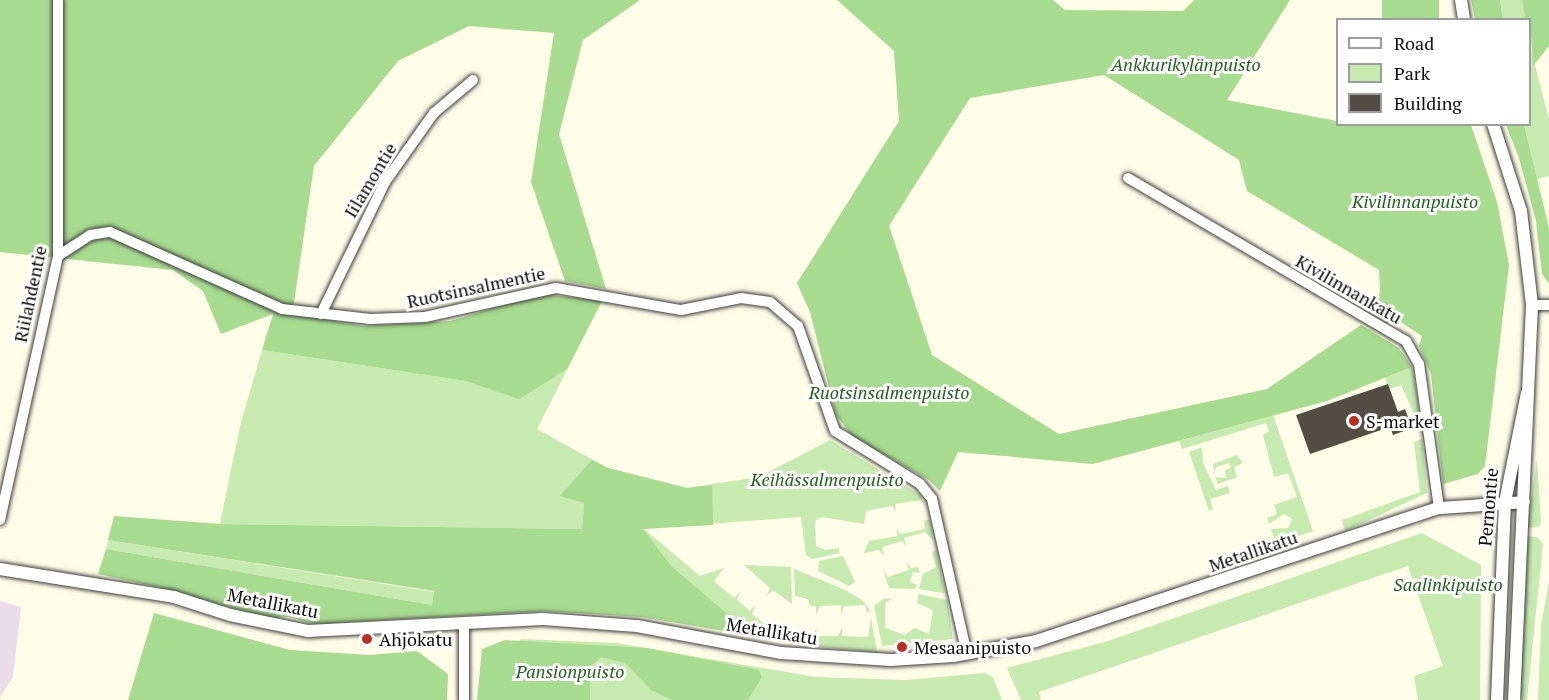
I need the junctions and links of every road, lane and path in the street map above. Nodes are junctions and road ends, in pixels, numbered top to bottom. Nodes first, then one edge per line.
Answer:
1 (58, 0) edge
2 (1461, 0) edge
3 (1464, 18) edge
4 (473, 80) dead end
5 (1494, 126) edge
6 (1128, 178) dead end
7 (58, 256) junction
8 (1532, 305) junction
9 (1549, 305) edge
10 (321, 314) junction
11 (1527, 392) junction
12 (1505, 502) junction
13 (1524, 502) junction
14 (1439, 508) junction
15 (0, 520) edge
16 (0, 569) edge
17 (464, 623) junction
18 (967, 654) junction
19 (464, 700) edge
20 (1497, 700) edge
21 (1514, 700) edge

1 - 7 street, Riilahdentie
2 - 3 street
4 - 10 street, Iilamontie
5 - 8 street, Pernontie
6 - 14 street, Kivilinnankatu
7 - 10 street, Ruotsinsalmentie
7 - 15 street, Riilahdentie
8 - 9 street
8 - 11 street, Pernontie
10 - 18 street, Ruotsinsalmentie
11 - 12 street, Pernontie
11 - 13 street, Pernontie
12 - 13 street, Metallikatu
12 - 14 street, Metallikatu
12 - 20 street, Pernontie
13 - 21 street, Pernontie
14 - 18 street, Metallikatu
16 - 17 street, Metallikatu
17 - 18 street, Metallikatu
17 - 19 street

